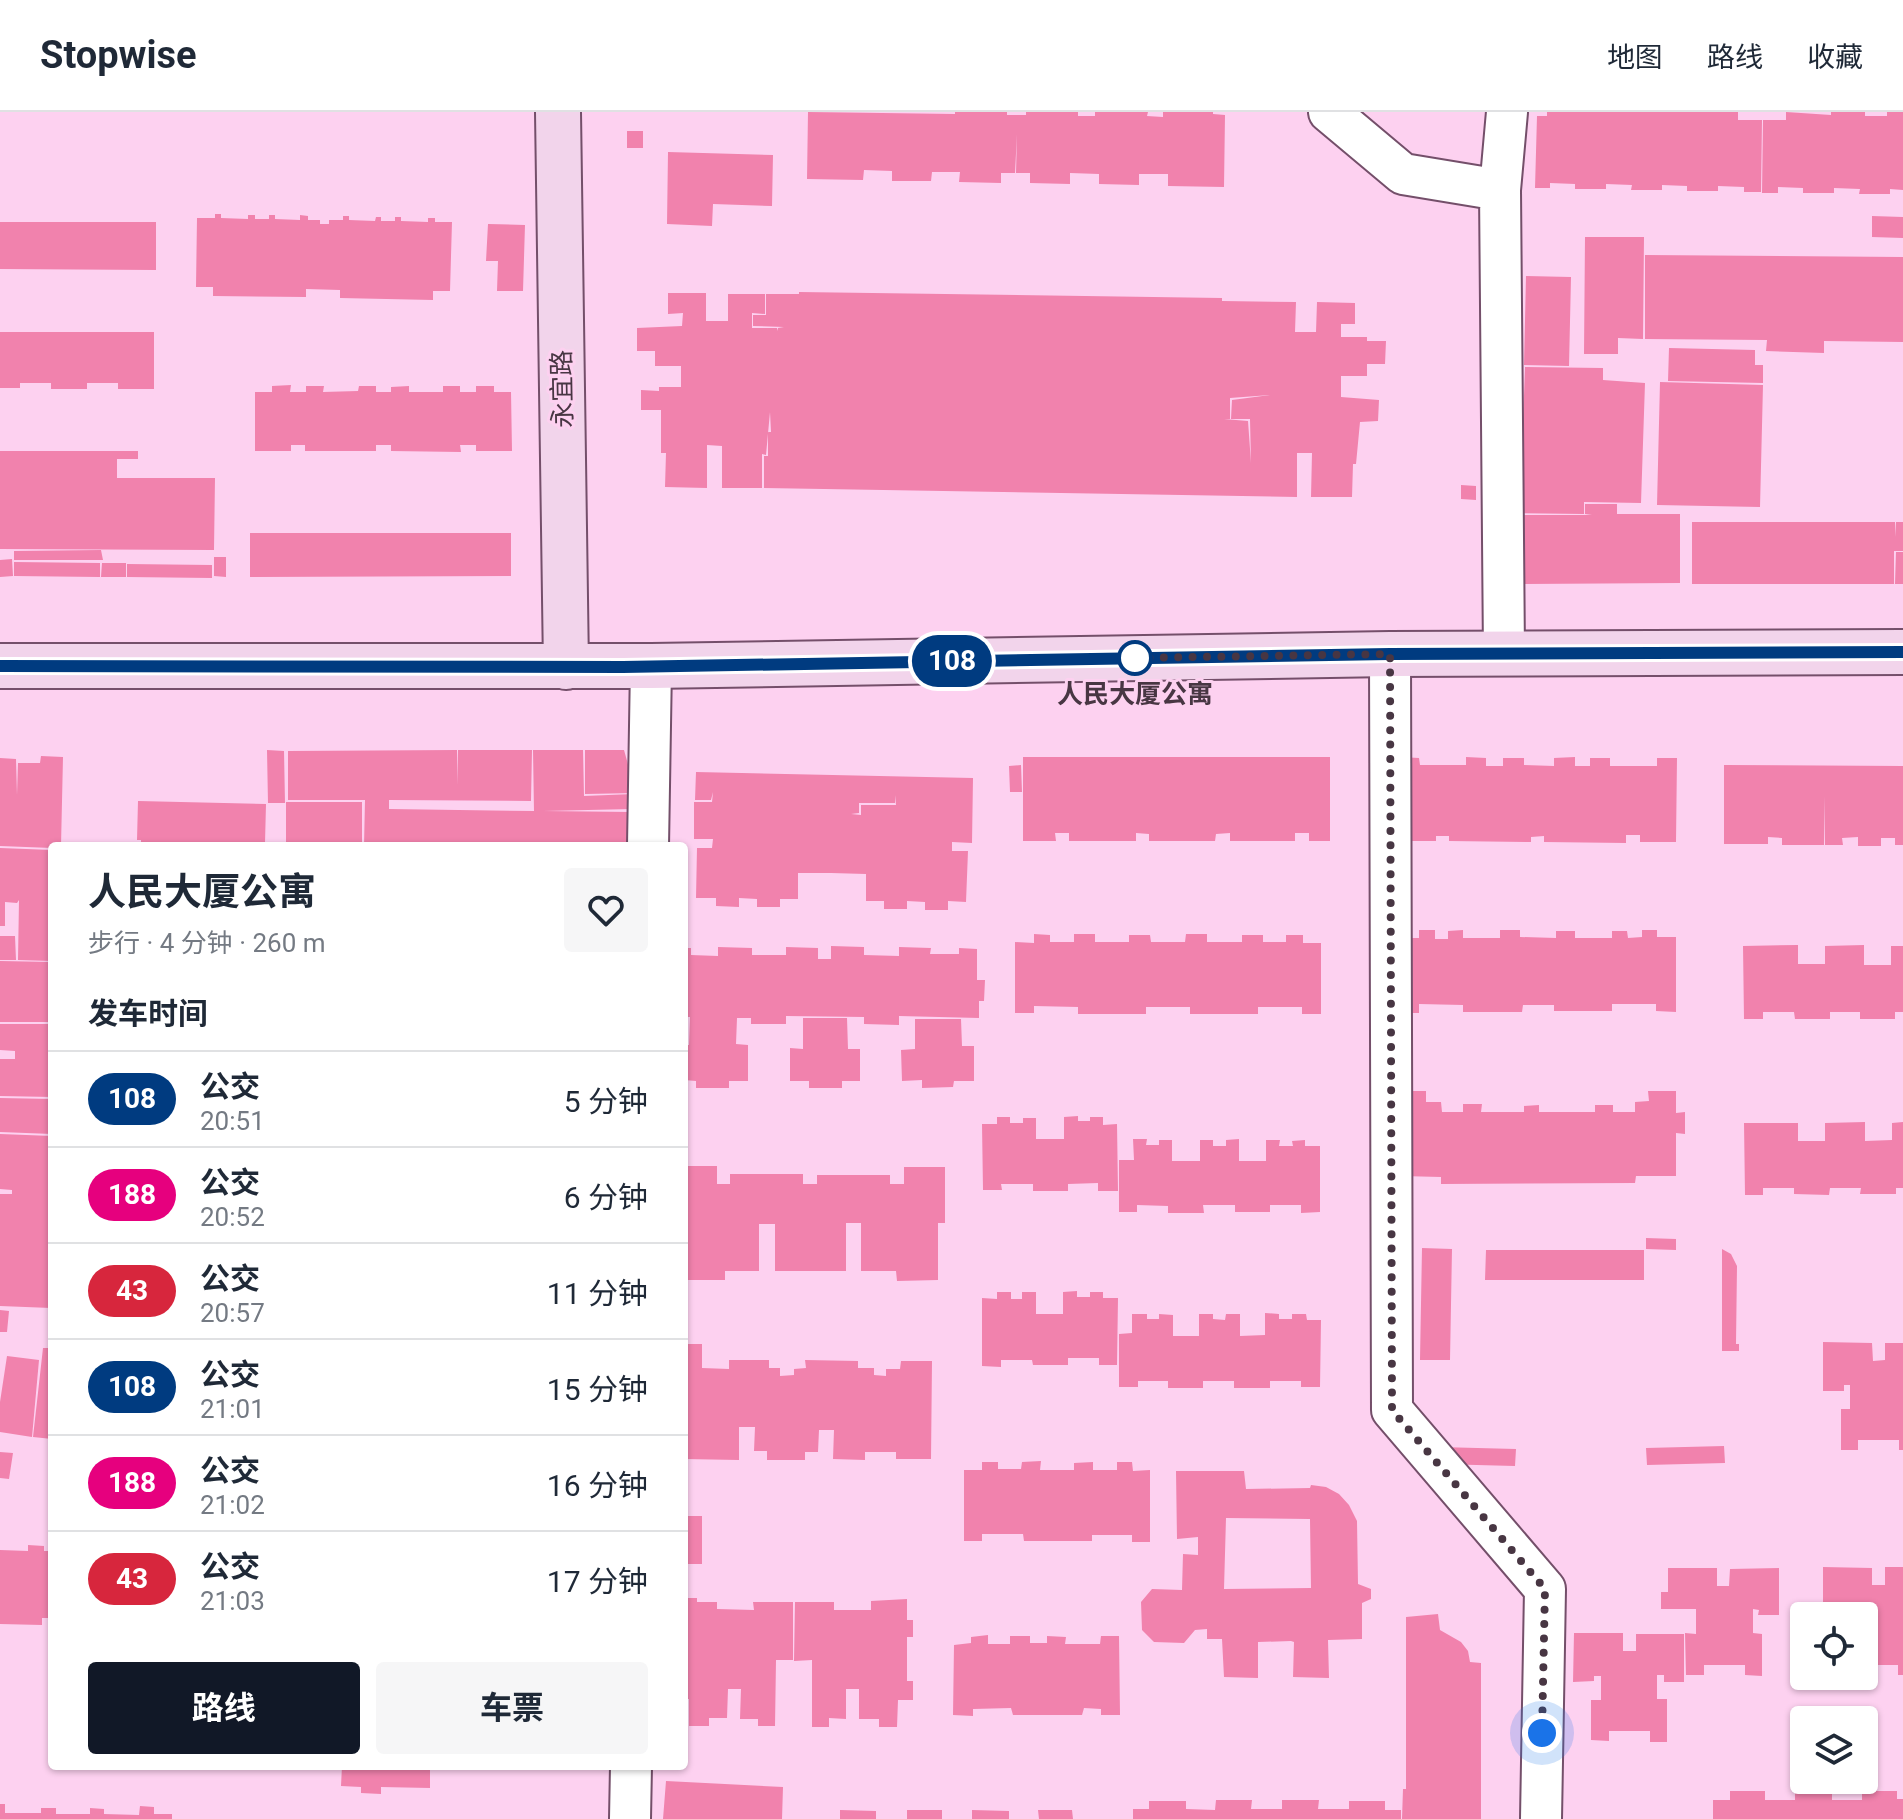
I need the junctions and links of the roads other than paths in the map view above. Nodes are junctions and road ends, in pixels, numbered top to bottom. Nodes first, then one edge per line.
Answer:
1 (558, 112) edge
2 (1329, 112) edge
3 (1507, 112) edge
4 (1500, 190) junction
5 (1903, 652) edge
6 (1390, 654) junction
7 (1504, 654) junction
8 (0, 666) edge
9 (651, 666) junction
10 (566, 667) junction
11 (648, 842) edge
12 (631, 1770) edge
13 (630, 1819) edge
14 (1541, 1819) edge

1 - 10 main road, 永宜路
2 - 4 street
3 - 4 street
4 - 7 street
5 - 7 main road
6 - 7 main road
6 - 9 main road
6 - 14 street
8 - 10 main road
9 - 10 main road
9 - 11 street
12 - 13 street

